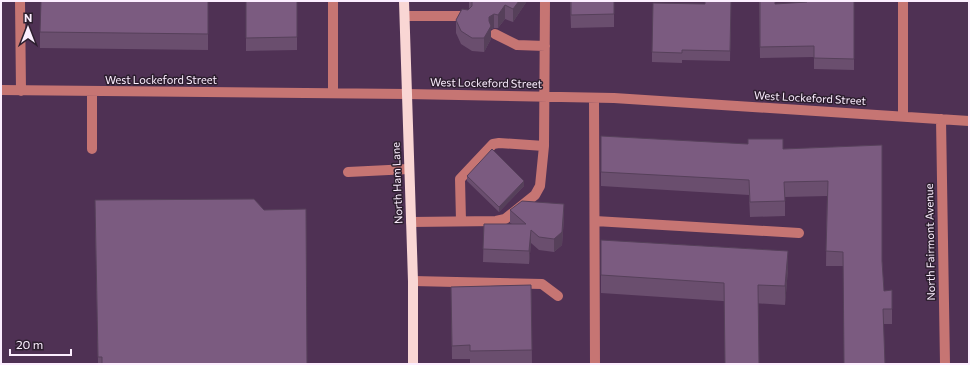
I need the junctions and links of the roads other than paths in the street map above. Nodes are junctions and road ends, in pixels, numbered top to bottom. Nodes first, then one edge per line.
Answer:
1 (20, 1) edge
2 (333, 1) edge
3 (404, 1) edge
4 (545, 1) edge
5 (903, 1) edge
6 (404, 16) junction
7 (466, 17) edge
8 (495, 34) dead end
9 (545, 46) junction
10 (1, 90) edge
11 (21, 91) junction
12 (92, 91) junction
13 (333, 93) junction
14 (407, 94) junction
15 (545, 96) junction
16 (594, 98) junction
17 (903, 116) junction
18 (941, 119) junction
19 (969, 121) edge
20 (544, 146) junction
21 (92, 149) dead end
22 (409, 169) junction
23 (348, 172) dead end
24 (461, 221) junction
25 (595, 221) junction
26 (411, 222) junction
27 (799, 233) dead end
28 (413, 281) junction
29 (558, 296) dead end
30 (413, 364) edge
31 (595, 364) edge
32 (945, 364) edge

1 - 11 street
2 - 13 street
3 - 6 main road, North Ham Lane
4 - 9 street
5 - 17 street
6 - 7 street
6 - 14 main road, North Ham Lane
8 - 9 street
9 - 15 street
10 - 11 street, West Lockeford Street
11 - 12 street, West Lockeford Street
12 - 13 street, West Lockeford Street
12 - 21 street
13 - 14 street, West Lockeford Street
14 - 15 street, West Lockeford Street
14 - 22 main road, North Ham Lane
15 - 16 street, West Lockeford Street
15 - 20 street
16 - 17 street, West Lockeford Street
16 - 25 street
17 - 18 street, West Lockeford Street
18 - 19 street, West Lockeford Street
18 - 32 street, North Fairmont Avenue
20 - 24 street
20 - 24 street
22 - 23 street
22 - 26 main road, North Ham Lane
24 - 26 street
25 - 27 street
25 - 31 street
26 - 28 main road, North Ham Lane
28 - 29 street
28 - 30 main road, North Ham Lane

